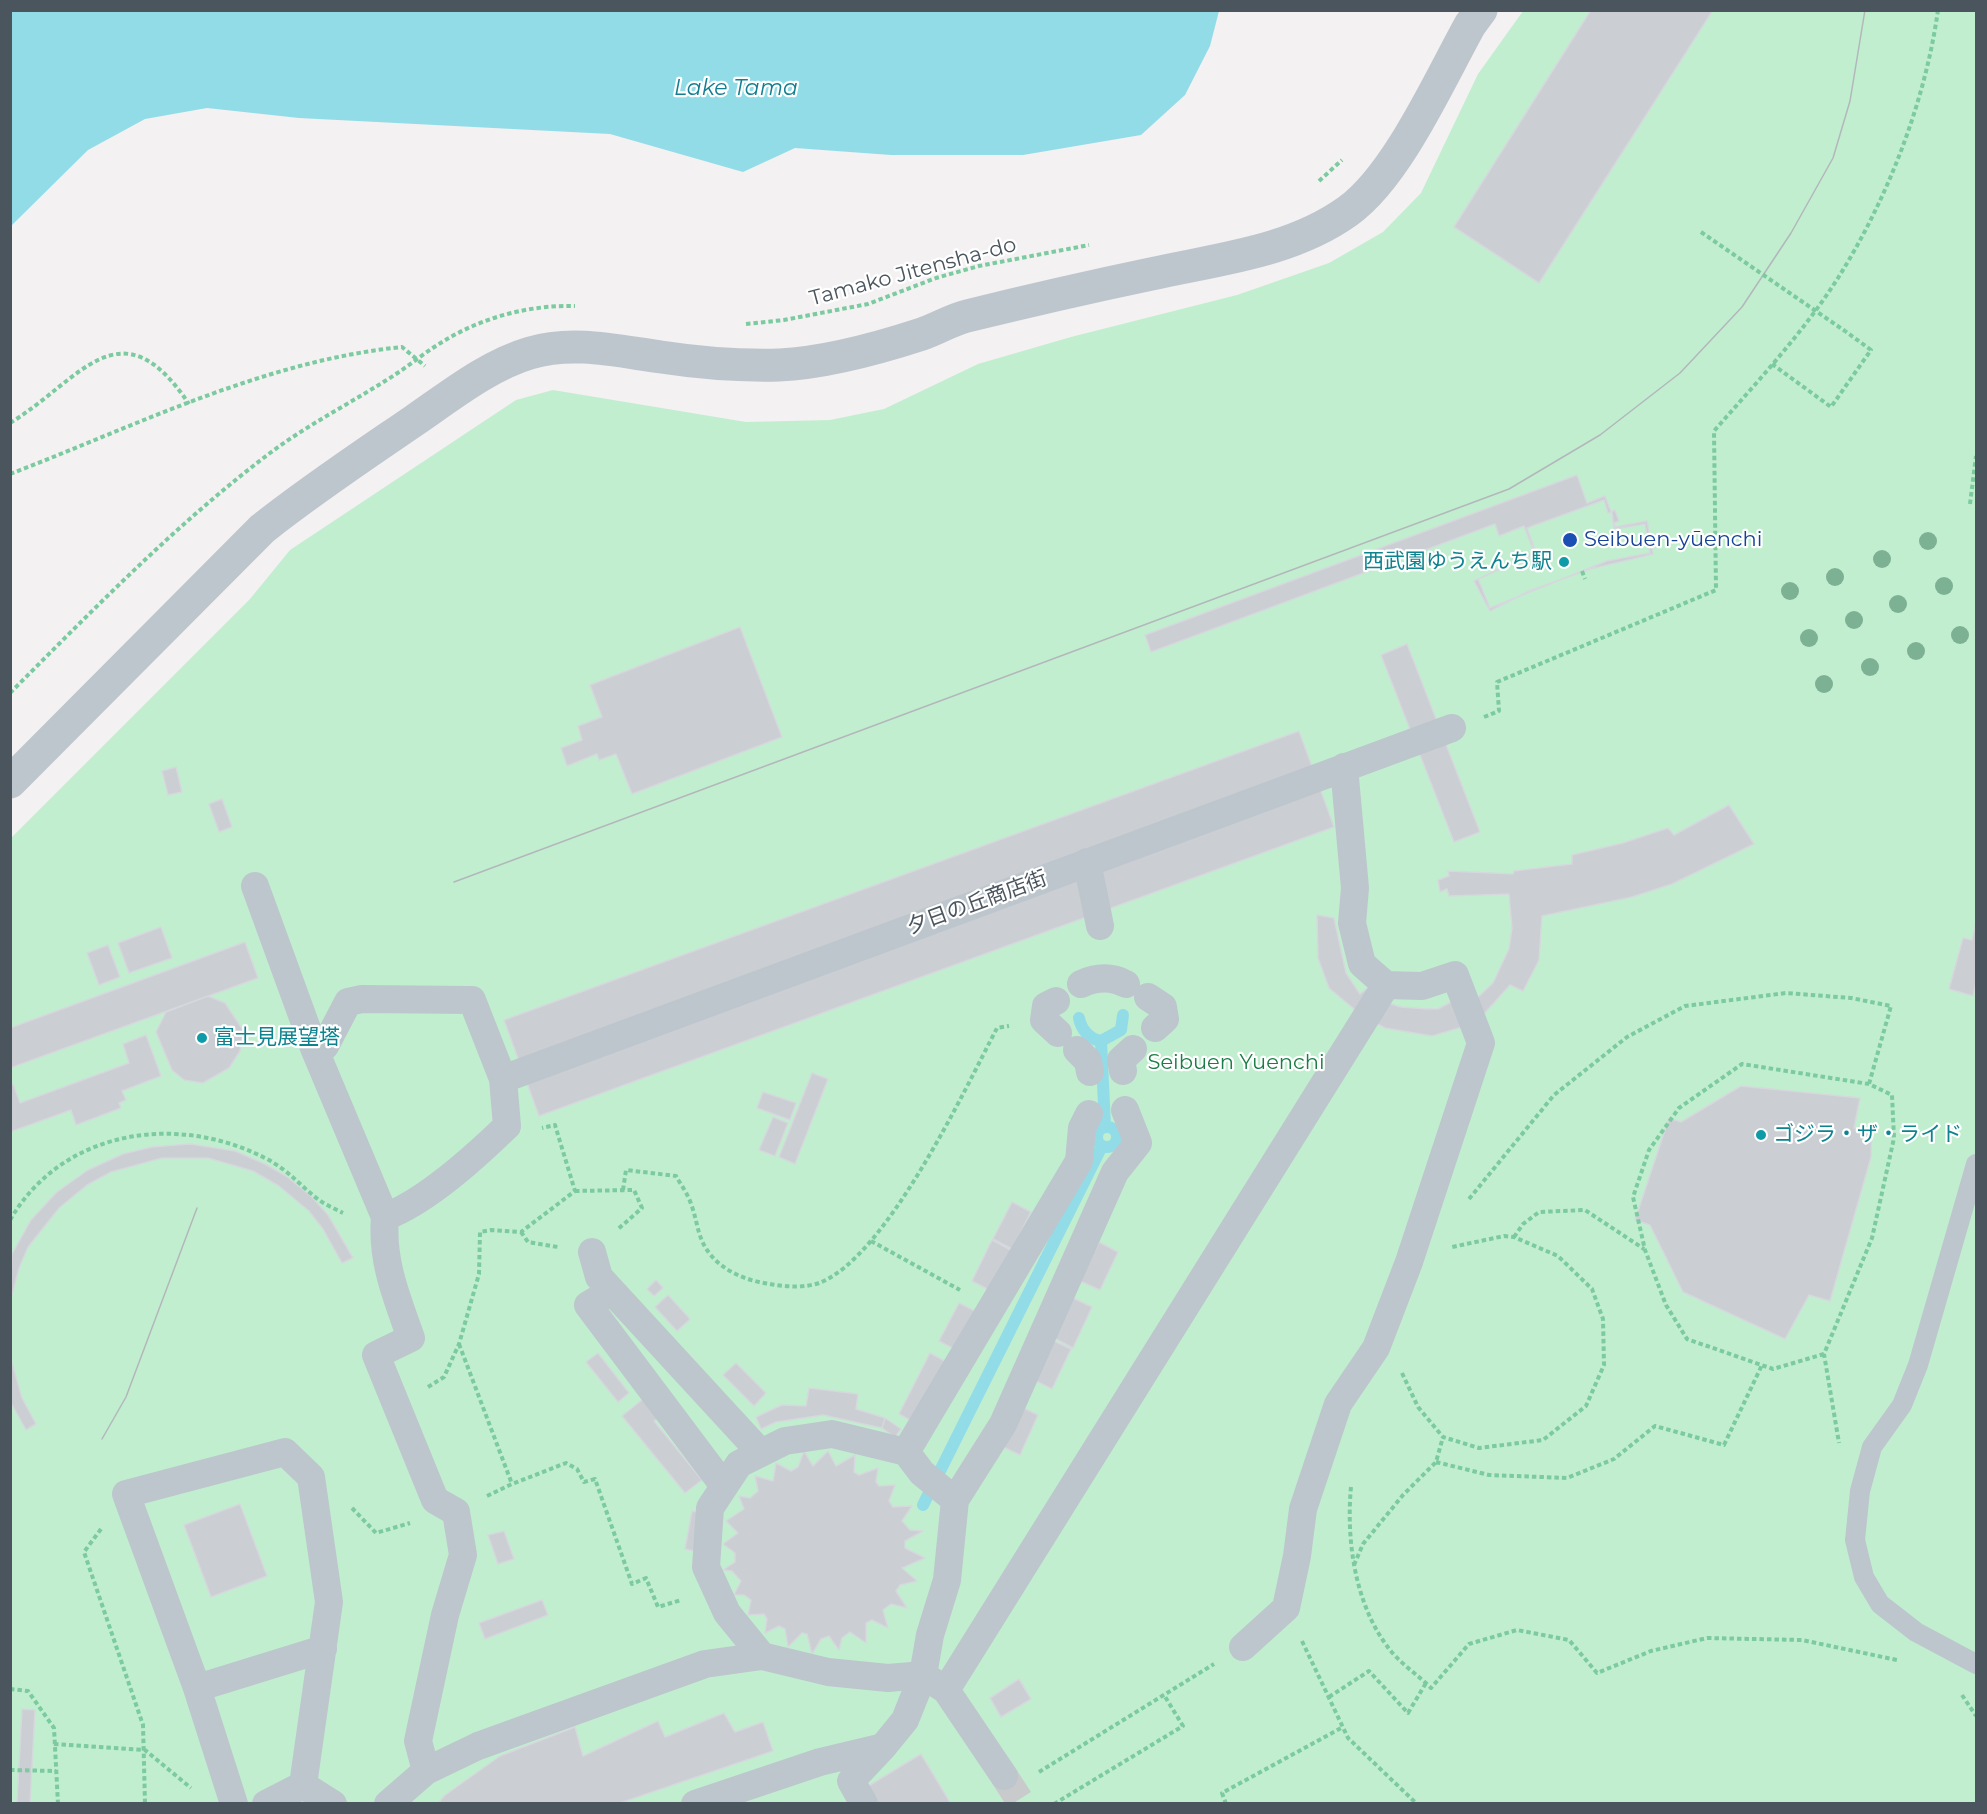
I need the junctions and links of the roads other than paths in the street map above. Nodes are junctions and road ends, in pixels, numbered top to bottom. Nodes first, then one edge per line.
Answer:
1 (1481, 10) edge
2 (1452, 728) road end
3 (1344, 767) junction
4 (10, 782) edge
5 (1087, 862) junction
6 (255, 886) dead end
7 (1100, 926) dead end
8 (1081, 984) dead end
9 (1386, 985) junction
10 (1155, 1028) dead end
11 (314, 1048) junction
12 (503, 1079) junction
13 (1125, 1110) dead end
14 (1089, 1114) dead end
15 (1977, 1164) edge
16 (384, 1228) junction
17 (592, 1252) dead end
18 (612, 1291) junction
19 (761, 1453) junction
20 (914, 1463) junction
21 (724, 1486) junction
22 (950, 1496) junction
23 (1243, 1647) road end
24 (323, 1649) junction
25 (762, 1656) junction
26 (1977, 1664) edge
27 (934, 1682) junction
28 (197, 1688) junction
29 (883, 1747) junction
30 (426, 1771) junction
31 (1004, 1776) tunnel mouth
32 (303, 1785) junction
33 (234, 1803) edge
34 (266, 1803) edge
35 (333, 1803) edge
36 (388, 1803) edge
37 (694, 1803) edge
38 (864, 1803) edge

1 - 4 street
2 - 3 street, 夕日の丘商店街
3 - 5 street, 夕日の丘商店街
3 - 9 street
5 - 7 street
5 - 12 street, 夕日の丘商店街
6 - 11 street
8 - 10 street
9 - 23 street
9 - 27 street
11 - 12 street
11 - 16 street
12 - 16 street
13 - 22 street
14 - 20 street
15 - 26 lane
16 - 30 street
17 - 18 street
18 - 19 street
18 - 21 street
19 - 20 street
19 - 21 street
20 - 22 street
21 - 25 street
22 - 27 street
24 - 28 street
24 - 28 street
24 - 32 street
25 - 27 street
25 - 30 street
27 - 29 street
27 - 31 street
28 - 33 street
29 - 37 street
29 - 38 street
30 - 36 street
32 - 34 street
32 - 35 street

